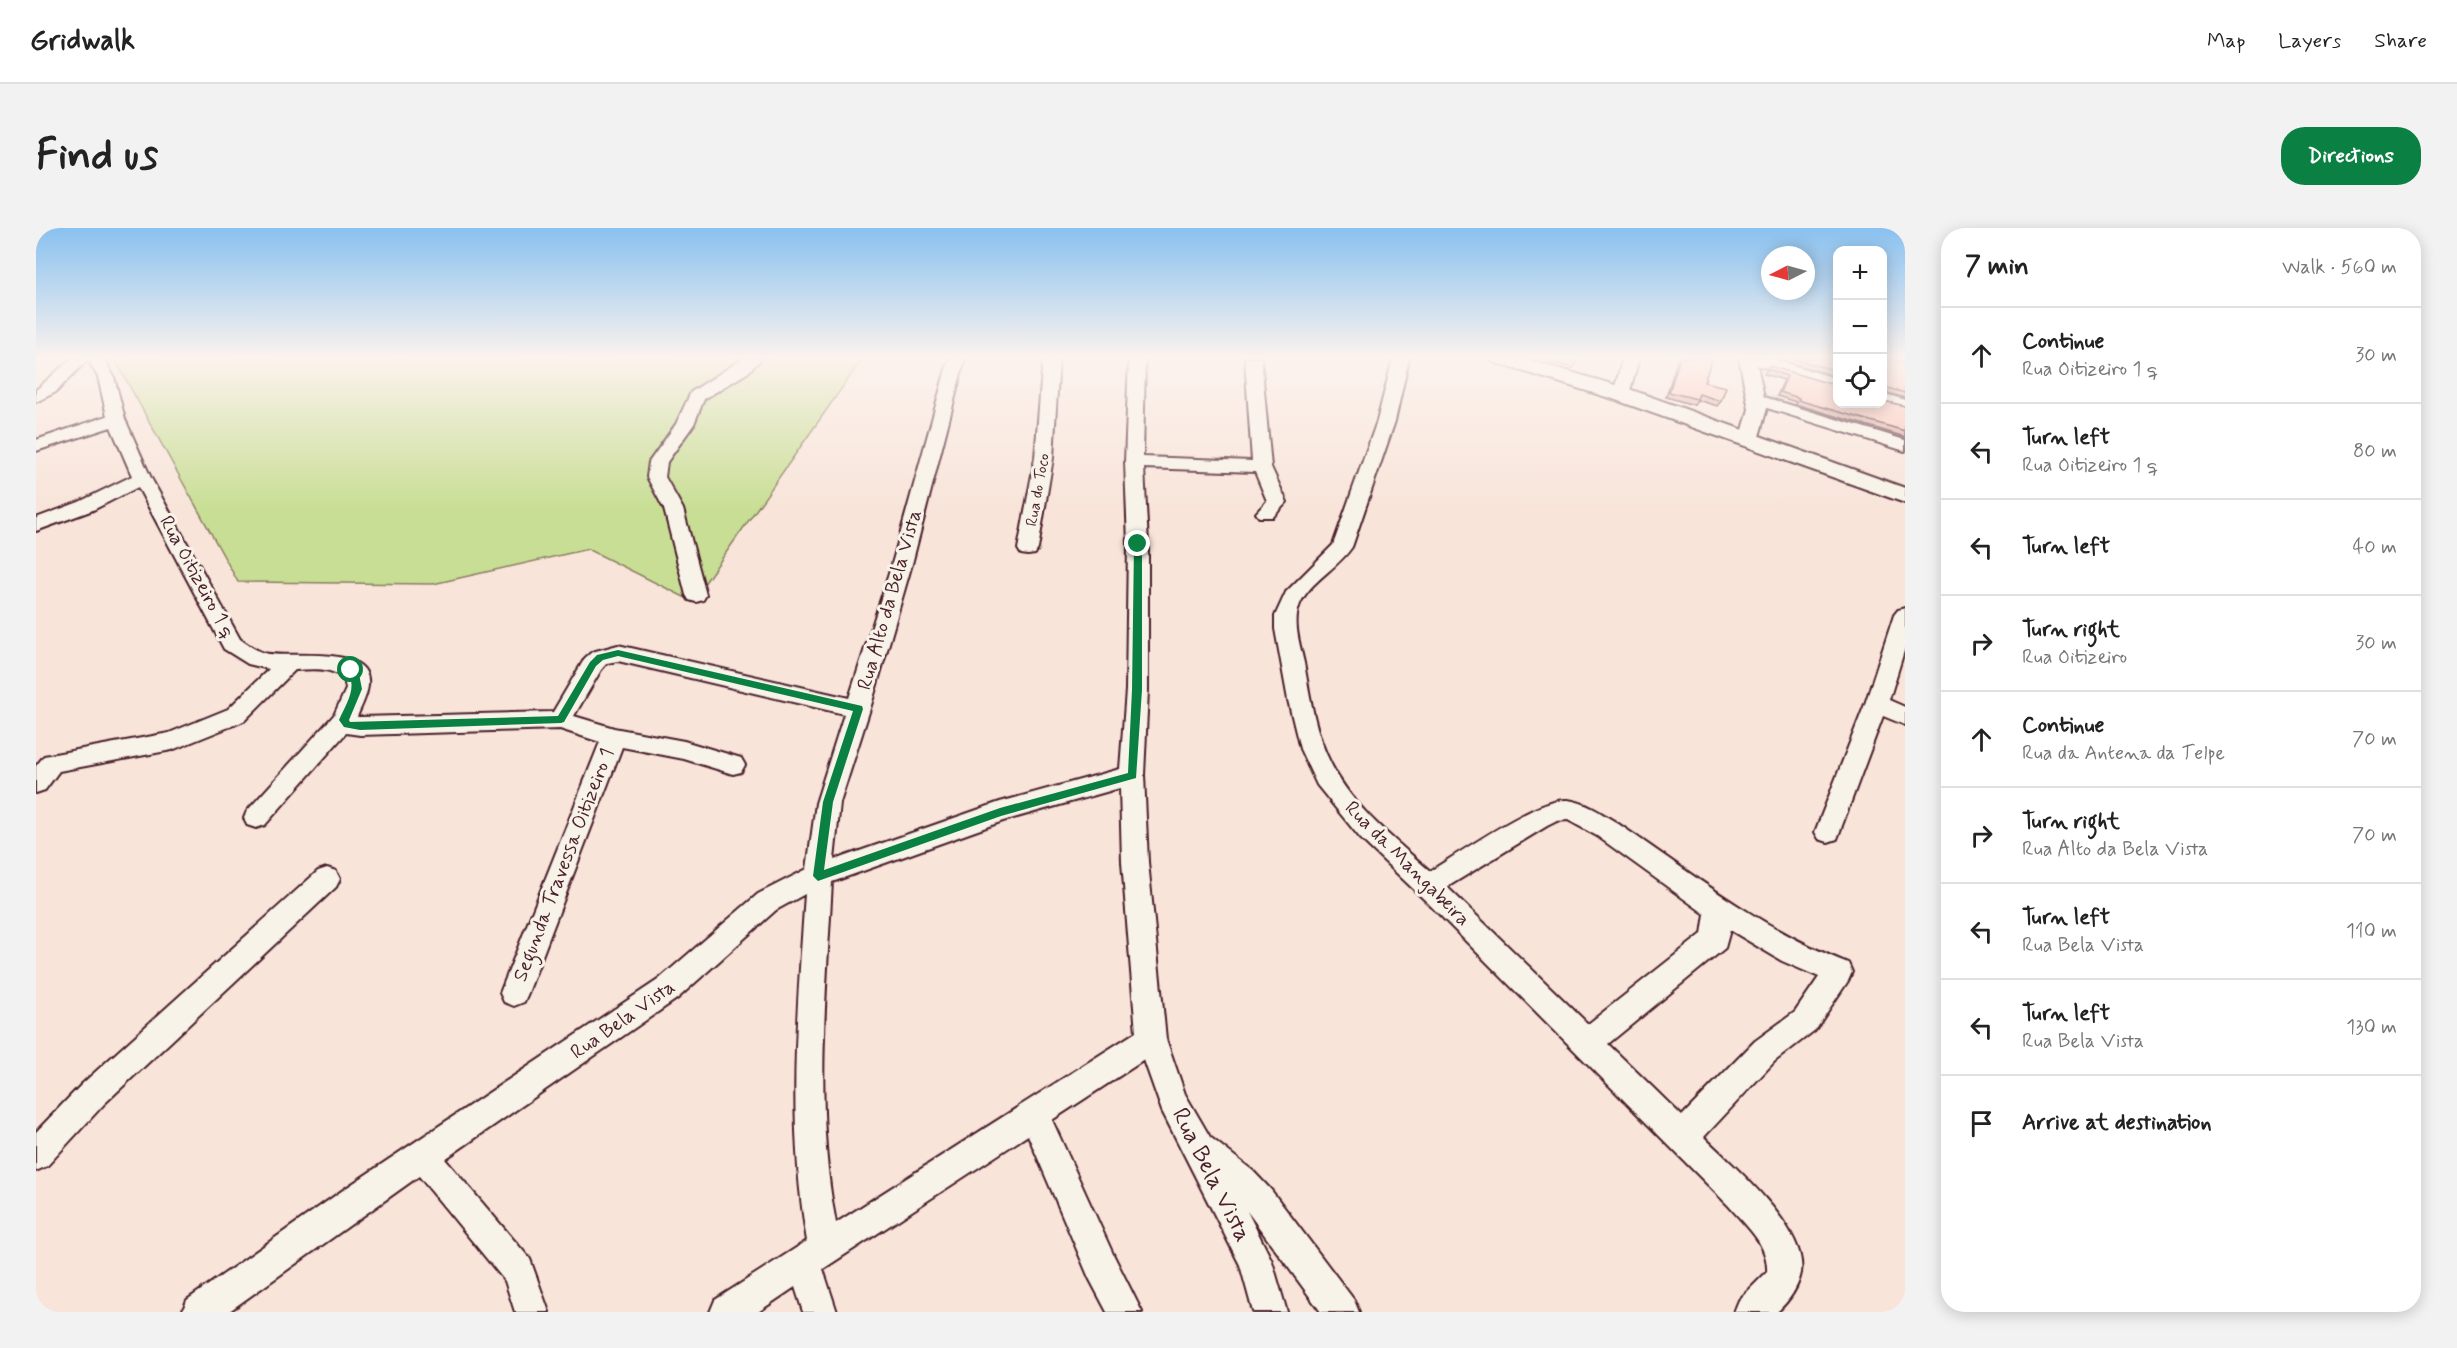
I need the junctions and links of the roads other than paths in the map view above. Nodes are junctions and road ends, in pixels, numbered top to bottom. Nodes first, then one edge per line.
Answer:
1 (114, 409) edge
2 (692, 409) edge
3 (943, 409) edge
4 (1047, 409) edge
5 (1136, 409) edge
6 (1256, 409) edge
7 (1389, 409) edge
8 (1662, 409) edge
9 (1758, 409) edge
10 (1784, 409) edge
11 (116, 419) junction
12 (1749, 440) junction
13 (36, 446) edge
14 (1905, 447) edge
15 (1134, 462) junction
16 (1262, 467) junction
17 (142, 478) junction
18 (1905, 496) edge
19 (1266, 513) dead end
20 (36, 525) edge
21 (1028, 549) dead end
22 (696, 595) dead end
23 (1905, 615) edge
24 (290, 662) junction
25 (1876, 704) junction
26 (859, 709) junction
27 (1905, 716) edge
28 (344, 720) junction
29 (561, 720) junction
30 (614, 737) junction
31 (733, 765) dead end
32 (1132, 775) junction
33 (36, 783) edge
34 (256, 818) dead end
35 (1828, 832) dead end
36 (818, 876) junction
37 (327, 879) dead end
38 (1429, 885) junction
39 (1719, 910) junction
40 (514, 993) dead end
41 (1151, 1039) junction
42 (1587, 1043) junction
43 (1035, 1113) junction
44 (1682, 1138) junction
45 (1197, 1144) junction
46 (36, 1155) edge
47 (422, 1156) junction
48 (814, 1254) junction
49 (199, 1312) edge
50 (532, 1312) edge
51 (727, 1312) edge
52 (820, 1312) edge
53 (1125, 1312) edge
54 (1270, 1312) edge
55 (1342, 1312) edge
56 (1751, 1312) edge

1 - 11 street, Rua Oitizeiro 1 q
2 - 22 street
3 - 26 street, Rua Alto da Bela Vista
4 - 21 street, Rua do Toco
5 - 15 street, Rua Bela Vista
6 - 16 street
7 - 38 street, Rua da Mangabeira
8 - 12 main road
9 - 12 street
10 - 14 street
11 - 13 street
11 - 17 street, Rua Oitizeiro 1 q
12 - 18 main road
15 - 16 street
15 - 32 street, Rua Bela Vista
16 - 19 street
17 - 20 street
17 - 24 street, Rua Oitizeiro 1 q
23 - 25 street
24 - 28 street, Rua Oitizeiro 1 q
24 - 33 street
25 - 27 street
25 - 35 street
26 - 29 street
26 - 36 street, Rua Alto da Bela Vista
28 - 29 street
28 - 34 street
29 - 30 street
30 - 31 street
30 - 40 street, Segunda Travessa Oitizeiro 1
32 - 36 street, Rua Bela Vista
32 - 41 street, Rua Bela Vista
36 - 47 street, Rua Bela Vista
36 - 48 street
37 - 46 street
38 - 39 street
38 - 42 street, Rua da Mangabeira
39 - 42 street
39 - 44 street
41 - 43 street
41 - 45 street, Rua Bela Vista
42 - 44 street, Rua da Mangabeira
43 - 48 street
43 - 53 street
44 - 56 street, Rua da Mangabeira
45 - 54 street, Rua Bela Vista
45 - 55 street
47 - 49 street, Rua Bela Vista
47 - 50 street
48 - 51 street
48 - 52 street

